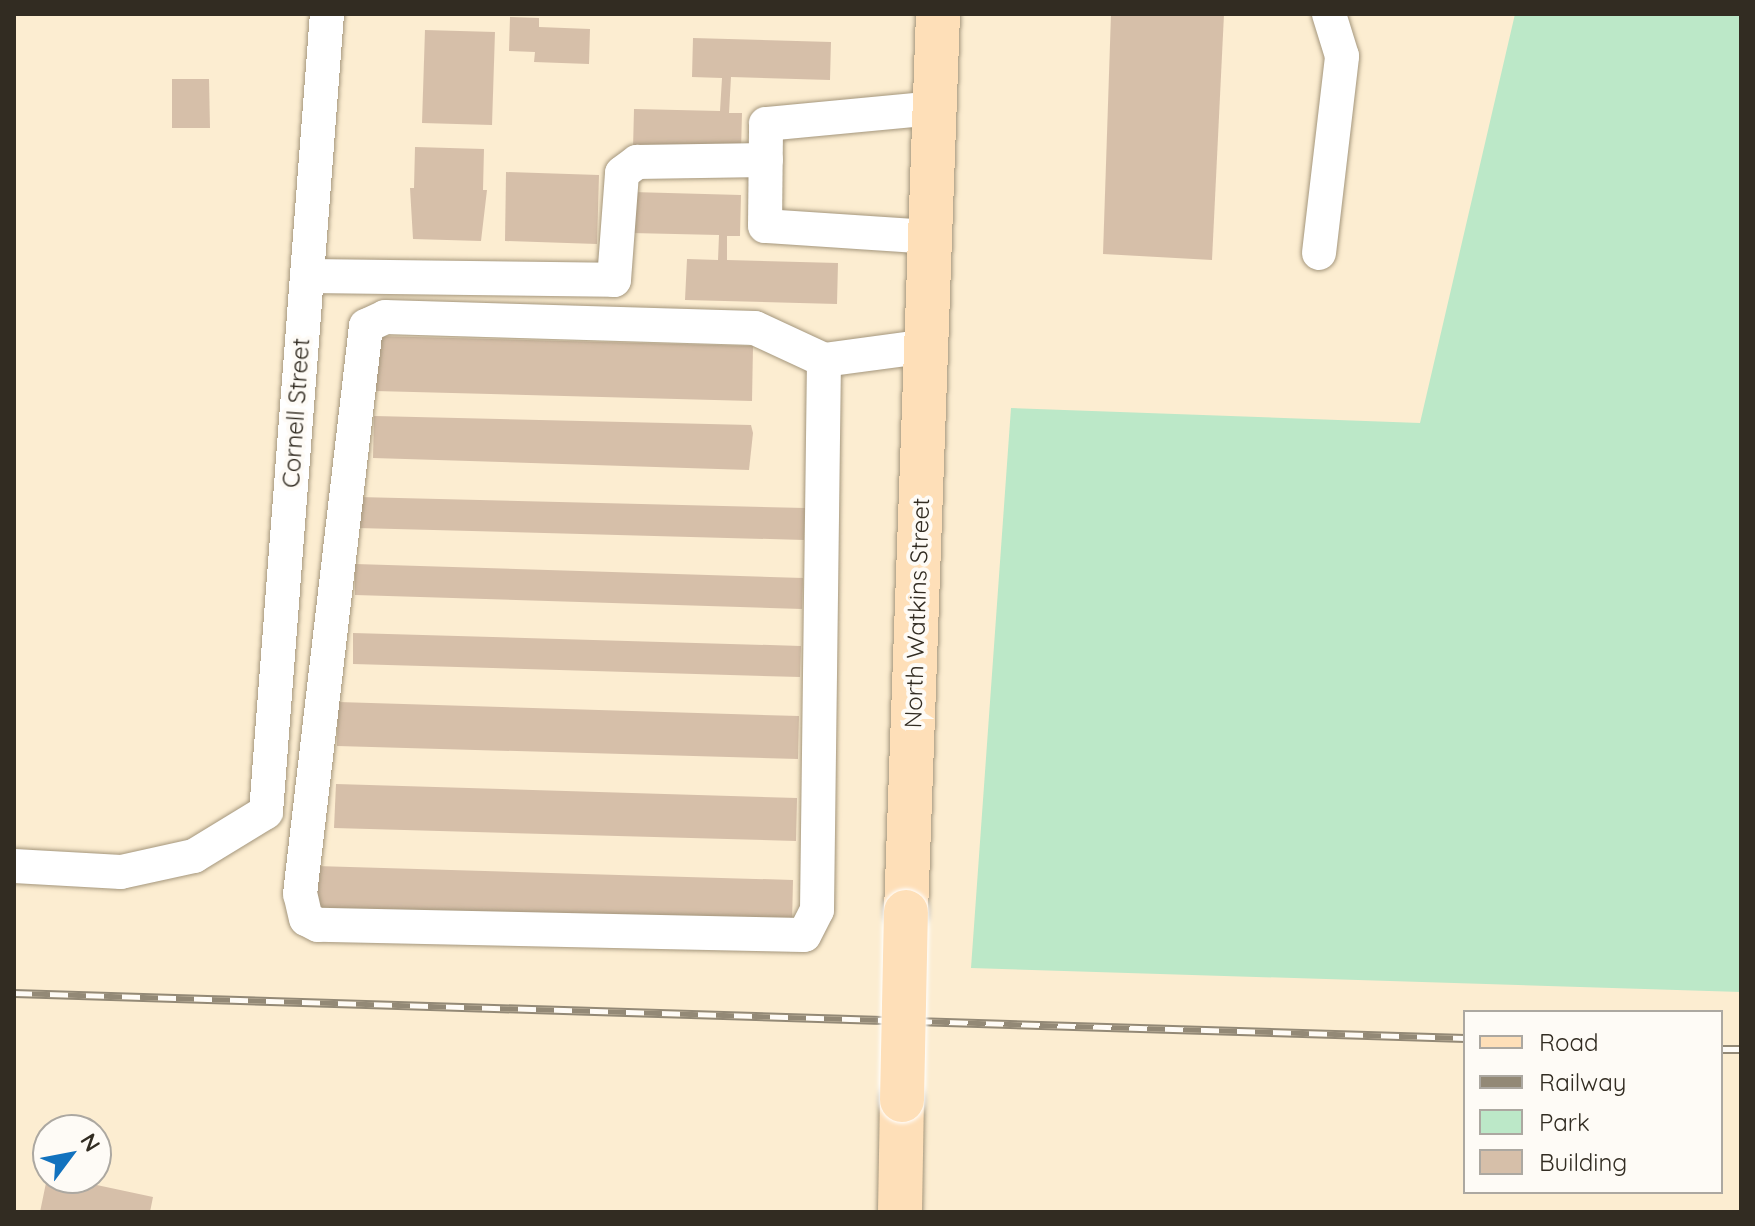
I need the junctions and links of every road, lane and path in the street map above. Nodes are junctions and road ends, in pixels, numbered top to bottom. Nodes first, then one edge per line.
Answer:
1 (327, 14) edge
2 (938, 14) edge
3 (1329, 14) edge
4 (935, 108) junction
5 (766, 160) junction
6 (931, 237) junction
7 (1319, 253) dead end
8 (307, 276) junction
9 (927, 346) junction
10 (824, 360) junction
11 (14, 866) edge
12 (900, 1212) edge

1 - 8 street, Cornell Street
2 - 4 main road, North Watkins Street
3 - 7 street
4 - 5 street
4 - 6 main road, North Watkins Street
5 - 6 street
5 - 8 street
6 - 9 main road, North Watkins Street
8 - 11 street, Cornell Street
9 - 10 street
9 - 12 main road, North Watkins Street, bridge
10 - 10 street

